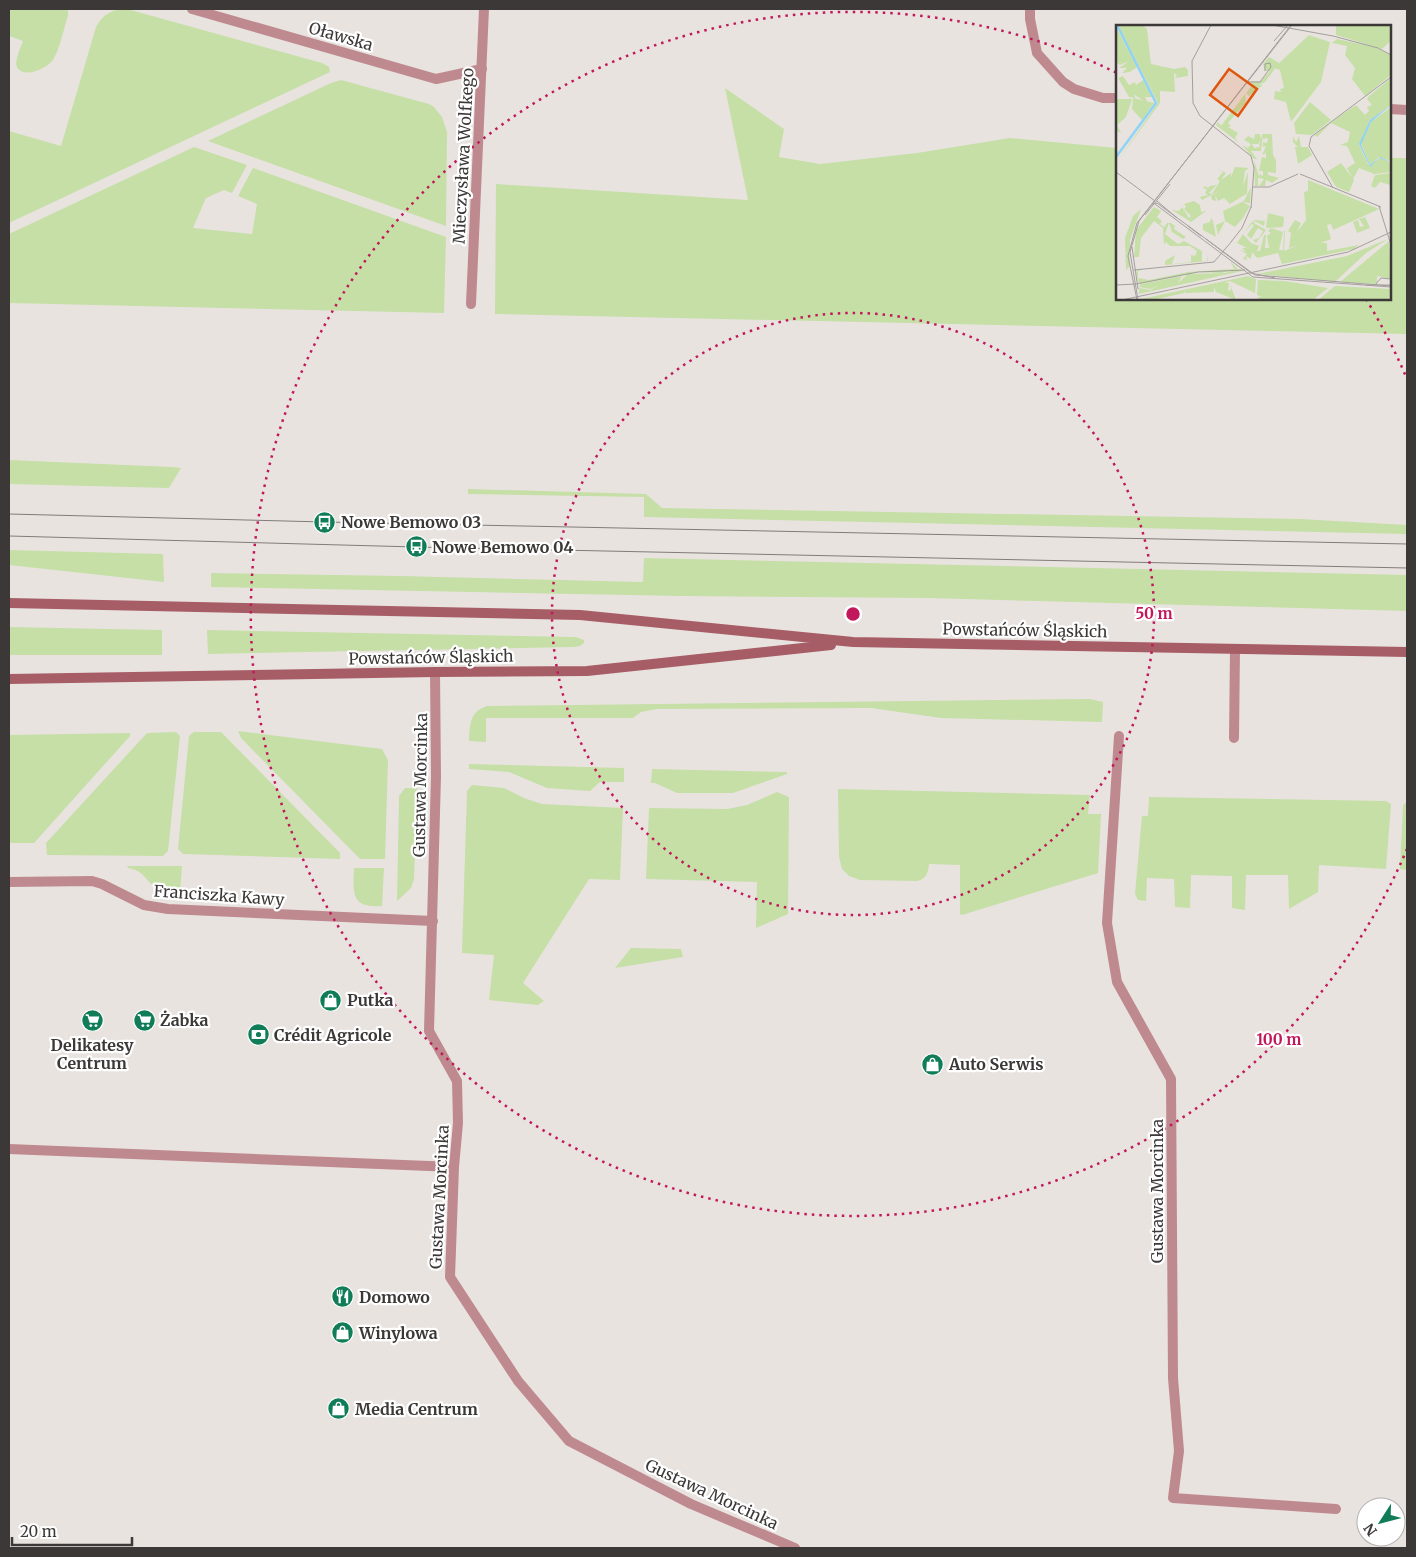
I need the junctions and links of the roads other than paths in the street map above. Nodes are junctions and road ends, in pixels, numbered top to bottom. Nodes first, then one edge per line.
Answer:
1 (192, 9) edge
2 (484, 9) edge
3 (1030, 9) edge
4 (482, 69) junction
5 (1116, 98) edge
6 (1391, 109) edge
7 (1407, 110) edge
8 (471, 304) dead end
9 (9, 604) edge
10 (853, 642) junction
11 (1235, 649) junction
12 (1407, 652) edge
13 (435, 672) junction
14 (9, 679) edge
15 (1120, 736) dead end
16 (1234, 738) dead end
17 (9, 882) edge
18 (433, 921) junction
19 (9, 1149) edge
20 (454, 1167) junction
21 (1336, 1509) dead end
22 (795, 1548) edge

1 - 4 street, Oławska
2 - 4 street, Mieczysława Wolfkego
3 - 5 street
4 - 8 street, Mieczysława Wolfkego
6 - 7 street
9 - 10 main road, Powstańców Śląskich
10 - 11 main road, Powstańców Śląskich
10 - 13 main road, Powstańców Śląskich
11 - 12 main road, Powstańców Śląskich
11 - 16 street
13 - 14 main road, Powstańców Śląskich
13 - 18 street, Gustawa Morcinka
15 - 21 street, Gustawa Morcinka
17 - 18 street, Franciszka Kawy
18 - 20 street, Gustawa Morcinka
19 - 20 street
20 - 22 street, Gustawa Morcinka

